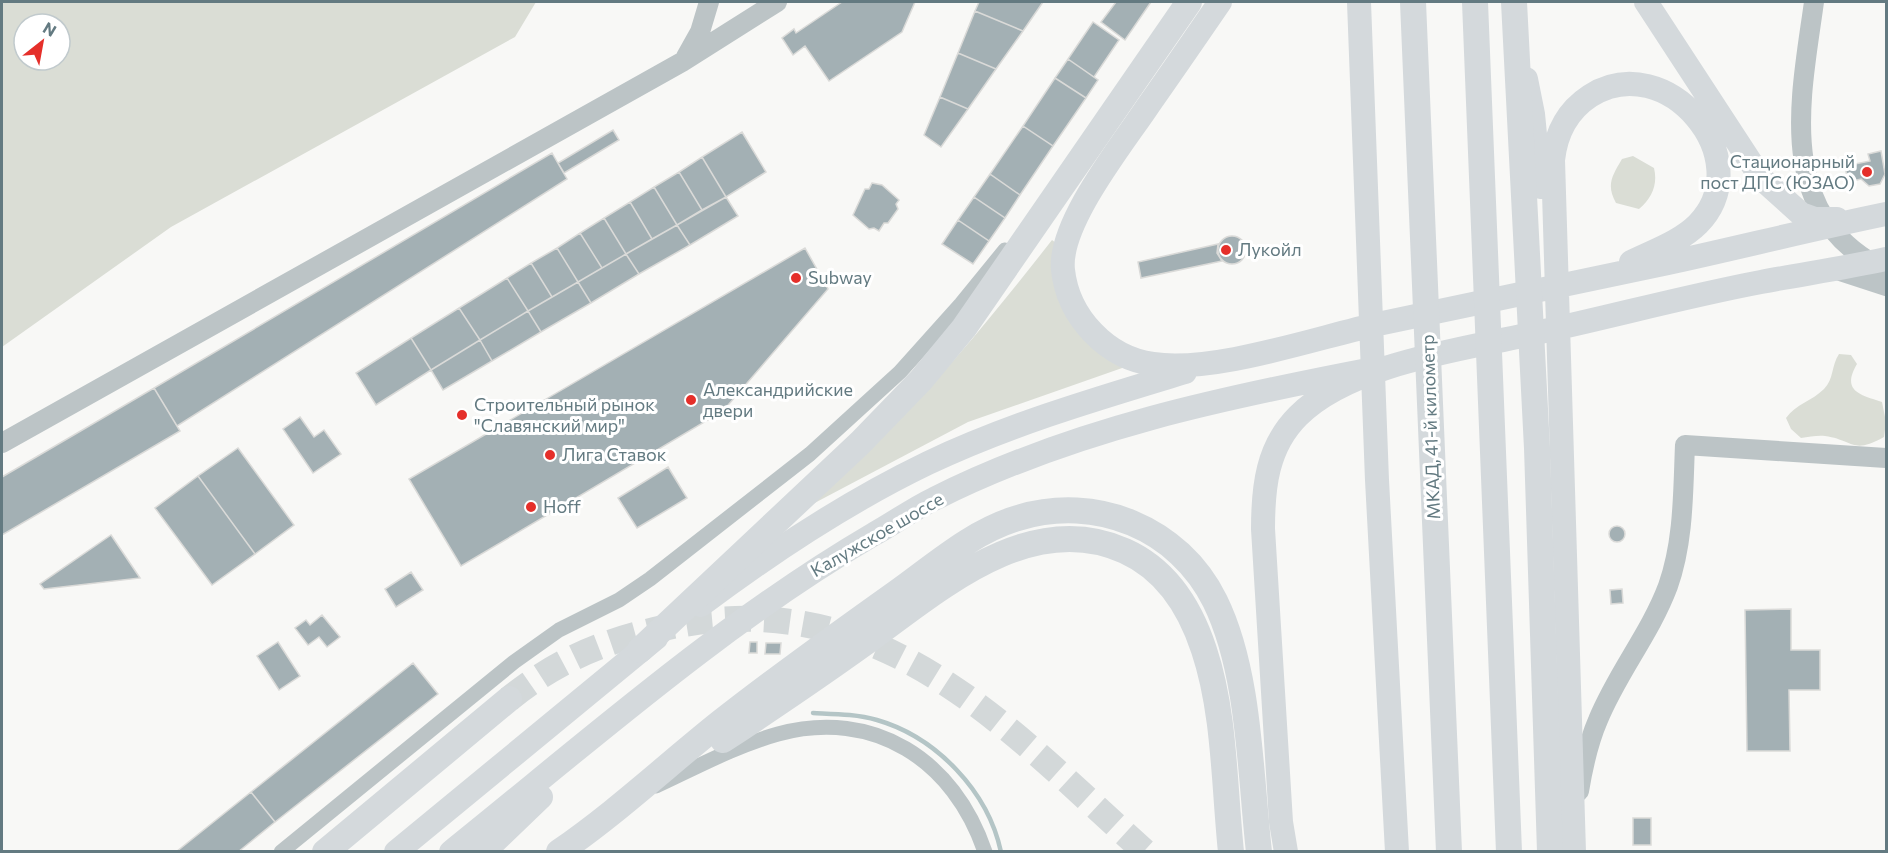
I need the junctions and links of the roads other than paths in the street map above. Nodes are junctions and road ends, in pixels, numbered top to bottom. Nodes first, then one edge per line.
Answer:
1 (709, 2) edge
2 (777, 2) edge
3 (1189, 2) edge
4 (1220, 2) edge
5 (1349, 2) edge
6 (1413, 2) edge
7 (1475, 2) edge
8 (1646, 2) edge
9 (1813, 9) edge
10 (1359, 13) edge
11 (1515, 14) edge
12 (682, 62) junction
13 (1539, 179) junction
14 (1053, 196) junction
15 (1887, 214) edge
16 (1863, 219) junction
17 (1887, 260) edge
18 (1836, 270) junction
19 (1887, 271) edge
20 (1599, 277) junction
21 (1887, 286) edge
22 (1228, 360) junction
23 (1378, 368) junction
24 (2, 443) edge
25 (1887, 458) edge
26 (640, 650) junction
27 (661, 683) junction
28 (509, 699) tunnel mouth
29 (647, 790) junction
30 (605, 818) junction
31 (1573, 840) edge
32 (1397, 851) edge
33 (281, 852) edge
34 (325, 852) edge
35 (396, 852) edge
36 (451, 852) edge
37 (484, 852) edge
38 (559, 852) edge
39 (985, 852) edge
40 (1231, 852) edge
41 (1259, 852) edge
42 (1286, 852) edge
43 (1449, 852) edge
44 (1509, 852) edge
45 (1550, 852) edge

1 - 12 street
2 - 12 street
3 - 14 highway
4 - 22 main road
5 - 10 main road
6 - 43 highway, МКАД, 41-й километр
7 - 44 highway
8 - 16 main road
9 - 19 street
10 - 32 main road
11 - 13 highway
12 - 24 street
13 - 20 main road
13 - 31 main road
13 - 45 highway
14 - 26 highway
14 - 33 street
15 - 16 main road
16 - 20 main road
17 - 18 main road
18 - 21 street
18 - 23 main road
20 - 22 main road
22 - 26 main road, Калужское шоссе
23 - 27 main road, Калужское шоссе
23 - 42 main road
25 - 31 street
26 - 35 main road, Калужское шоссе
27 - 36 main road, Калужское шоссе
27 - 37 main road
28 - 34 highway
29 - 30 highway
29 - 39 street
29 - 40 highway
30 - 38 highway
30 - 41 highway

